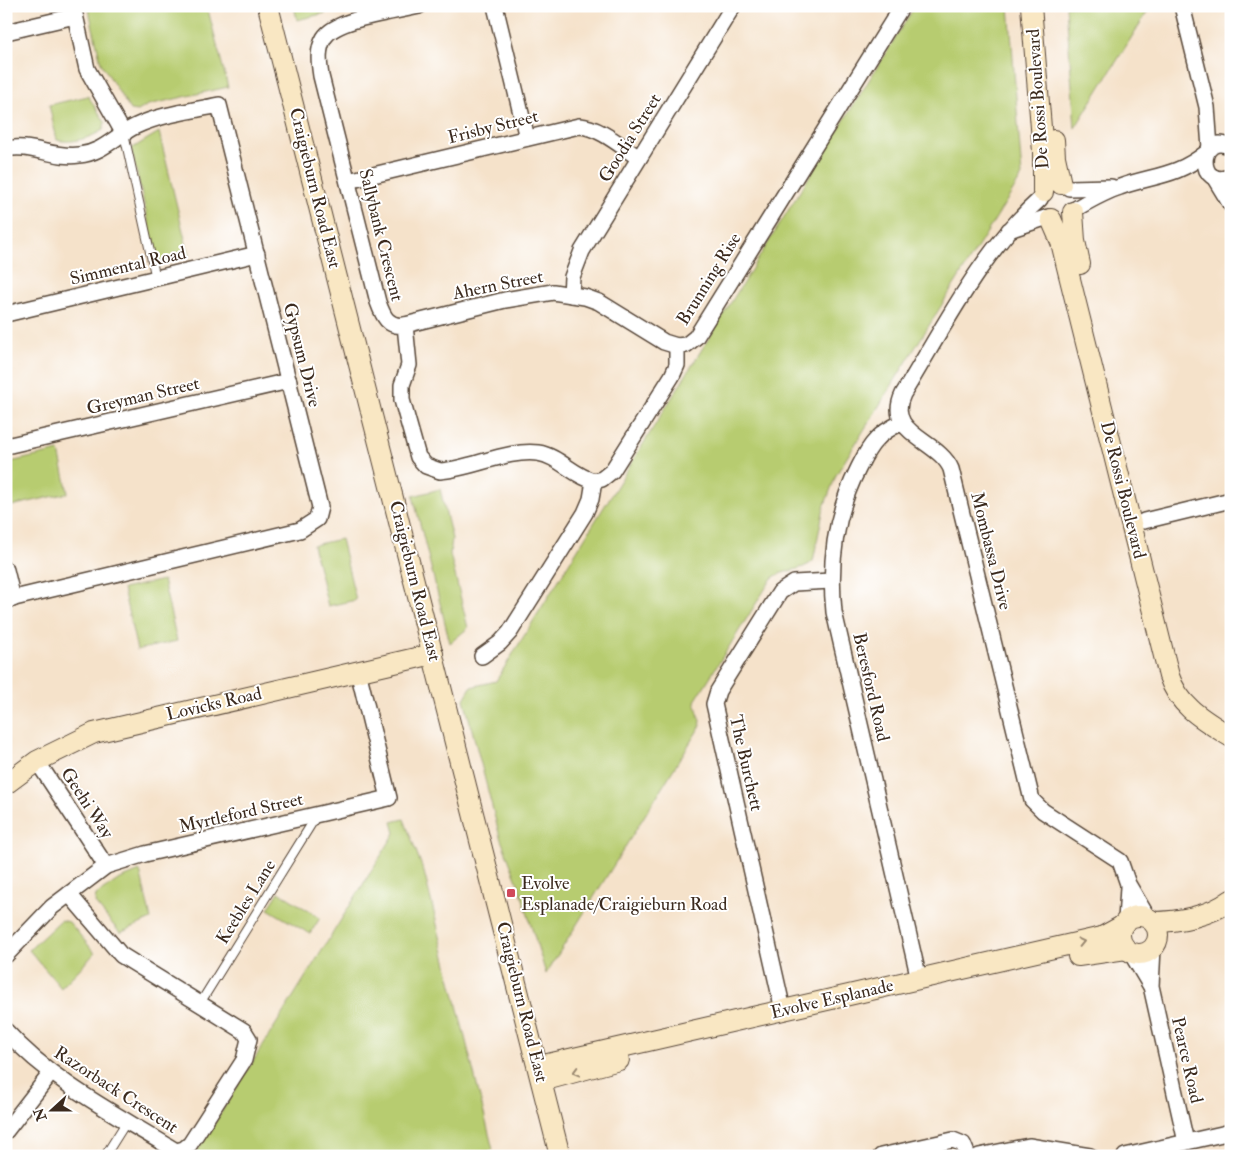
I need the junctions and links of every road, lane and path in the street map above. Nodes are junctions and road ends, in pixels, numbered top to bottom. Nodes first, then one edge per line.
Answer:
1 (268, 6) edge
2 (419, 6) edge
3 (495, 6) edge
4 (733, 6) edge
5 (902, 6) edge
6 (1031, 6) edge
7 (1044, 6) edge
8 (1182, 6) edge
9 (74, 11) edge
10 (6, 32) edge
11 (1207, 107) junction
12 (124, 134) junction
13 (527, 138) junction
14 (1229, 146) edge
15 (6, 149) edge
16 (1208, 151) junction
17 (639, 158) junction
18 (1174, 173) junction
19 (1212, 175) junction
20 (1231, 176) edge
21 (348, 181) junction
22 (1065, 186) junction
23 (1120, 187) junction
24 (1041, 195) junction
25 (1231, 205) edge
26 (1074, 210) junction
27 (1049, 218) junction
28 (1009, 230) junction
29 (257, 254) junction
30 (156, 279) junction
31 (570, 294) junction
32 (6, 314) edge
33 (405, 325) junction
34 (677, 346) junction
35 (289, 381) junction
36 (902, 423) junction
37 (6, 446) edge
38 (594, 481) junction
39 (1231, 500) edge
40 (1144, 521) junction
41 (6, 570) edge
42 (831, 582) junction
43 (10, 600) edge
44 (433, 654) junction
45 (482, 656) dead end
46 (358, 671) junction
47 (1231, 722) edge
48 (1231, 737) edge
49 (37, 761) junction
50 (6, 784) edge
51 (318, 815) junction
52 (106, 866) junction
53 (1128, 884) junction
54 (69, 894) junction
55 (1231, 900) edge
56 (1231, 917) edge
57 (1124, 923) junction
58 (1153, 932) junction
59 (1128, 951) junction
60 (6, 955) edge
61 (920, 985) junction
62 (1151, 986) junction
63 (199, 1005) junction
64 (785, 1016) junction
65 (6, 1031) edge
66 (51, 1073) junction
67 (540, 1073) junction
68 (127, 1121) junction
69 (6, 1131) edge
70 (1231, 1132) edge
71 (1186, 1142) junction
72 (966, 1150) edge
73 (105, 1156) edge
74 (560, 1156) edge
75 (881, 1156) edge
76 (979, 1156) edge
77 (1090, 1156) edge
78 (1125, 1156) edge

1 - 44 street, Craigieburn Road East
2 - 21 street, Sallybank Crescent
3 - 13 street
4 - 17 street, Goodia Street
5 - 34 street, Brunning Rise
6 - 24 street, De Rossi Boulevard
7 - 22 street, De Rossi Boulevard
8 - 11 street
9 - 10 street
9 - 12 street
11 - 14 street
11 - 16 street
12 - 15 street, Gypsum Drive
12 - 29 street, Gypsum Drive
12 - 30 lane
13 - 17 street, Frisby Street
13 - 21 street, Frisby Street
14 - 16 street
16 - 18 street
16 - 19 street
17 - 31 street, Goodia Street
18 - 19 street
18 - 23 street
19 - 20 street
19 - 25 street
21 - 33 street, Sallybank Crescent
22 - 23 street
22 - 24 street
22 - 26 street
23 - 26 street
24 - 27 street
24 - 28 street
26 - 27 street
26 - 40 street, De Rossi Boulevard
27 - 28 street
27 - 48 street, De Rossi Boulevard
28 - 36 street
29 - 30 street, Simmental Road
29 - 35 street, Gypsum Drive
30 - 32 street, Simmental Road
31 - 33 street, Ahern Street
31 - 34 street, Ahern Street
33 - 38 street, Sallybank Crescent
34 - 38 street, Brunning Rise
35 - 37 street, Greyman Street
35 - 43 street, Gypsum Drive
36 - 42 street, Beresford Road
36 - 53 street, Mombassa Drive
38 - 45 street
39 - 40 street
40 - 47 street, De Rossi Boulevard
41 - 43 street
42 - 61 street, Beresford Road
42 - 64 street, The Burchett
44 - 46 street, Lovicks Road
44 - 67 street, Craigieburn Road East
46 - 49 street, Lovicks Road
46 - 51 street, Myrtleford Street
49 - 50 street, Lovicks Road
49 - 52 street, Geehi Way
51 - 52 street, Myrtleford Street
51 - 63 lane, Keebles Lane
52 - 54 street, Myrtleford Street
53 - 57 street, Mombassa Drive
53 - 58 street, Mombassa Drive
54 - 60 street, Myrtleford Street
54 - 63 street, Razorback Crescent
55 - 58 street
56 - 58 street
57 - 58 street
57 - 59 street
61 -> 57 street, Evolve Esplanade
58 - 59 street
58 - 62 street, Pearce Road
59 - 61 street, Evolve Esplanade
59 - 62 street, Pearce Road
61 - 64 street, Evolve Esplanade
62 - 71 street, Pearce Road
63 - 68 street, Razorback Crescent
64 - 67 street, Evolve Esplanade
65 - 66 street, Razorback Crescent
66 - 68 street, Razorback Crescent
66 - 69 street
67 - 74 street, Craigieburn Road East
68 - 73 lane
70 - 71 street
71 - 78 street
72 - 75 street
76 - 77 street

